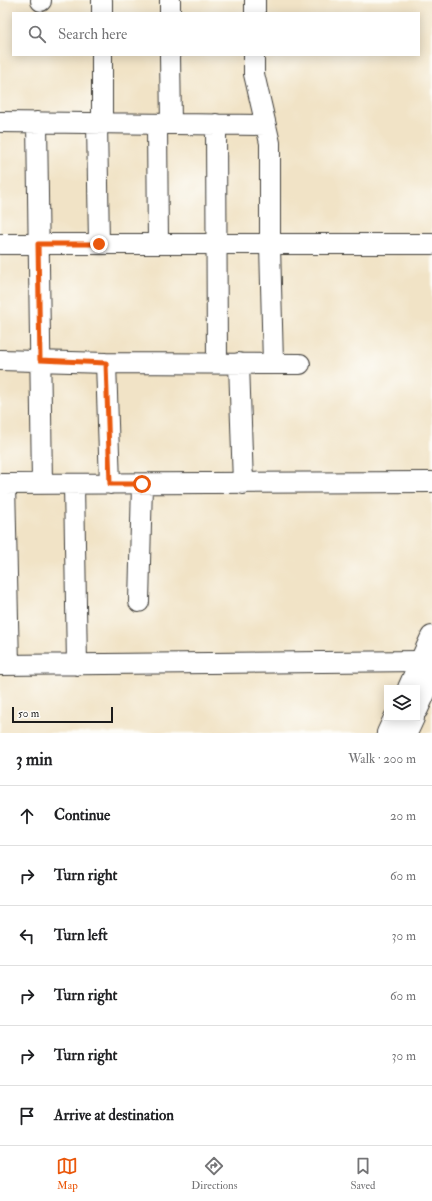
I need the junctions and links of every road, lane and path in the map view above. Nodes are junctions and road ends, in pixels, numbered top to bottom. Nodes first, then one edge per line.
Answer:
1 (102, 0) edge
2 (170, 0) edge
3 (255, 0) edge
4 (102, 12) edge
5 (170, 12) edge
6 (255, 12) edge
7 (102, 56) edge
8 (170, 56) edge
9 (254, 56) edge
10 (0, 122) edge
11 (37, 122) junction
12 (100, 123) junction
13 (164, 124) junction
14 (216, 124) junction
15 (265, 125) junction
16 (0, 244) edge
17 (38, 244) junction
18 (99, 244) junction
19 (158, 244) junction
20 (432, 244) edge
21 (216, 245) junction
22 (270, 245) junction
23 (0, 360) edge
24 (40, 360) junction
25 (106, 363) junction
26 (217, 363) junction
27 (239, 363) junction
28 (274, 364) junction
29 (300, 364) dead end
30 (432, 482) edge
31 (2, 484) edge
32 (42, 484) junction
33 (74, 484) junction
34 (110, 484) junction
35 (142, 484) junction
36 (243, 484) junction
37 (139, 602) dead end
38 (432, 637) edge
39 (5, 665) edge
40 (77, 665) junction
41 (427, 668) edge
42 (412, 685) edge
43 (420, 697) edge
44 (394, 721) edge
45 (412, 721) edge
46 (388, 733) edge
47 (406, 733) edge

1 - 4 street
2 - 5 street
3 - 6 street
7 - 12 street
8 - 13 street
9 - 15 street
10 - 11 street
11 - 12 street
11 - 17 street
12 - 13 street
12 - 18 street
13 - 14 street
13 - 19 street
14 - 15 street
14 - 21 street
15 - 22 street
16 - 17 street
17 - 18 street
17 - 24 street
18 - 19 street
19 - 21 street
20 - 22 street
21 - 22 street
21 - 26 street
22 - 28 street
23 - 24 street
24 - 25 street
24 - 32 street
25 - 26 street
25 - 34 street
26 - 27 street
27 - 28 street
27 - 36 street
28 - 29 street
30 - 36 street
31 - 32 street
31 - 39 street
32 - 33 street
33 - 34 street
33 - 40 street
34 - 35 street
35 - 36 street
35 - 37 street
38 - 41 highway
39 - 40 street
40 - 41 street
41 - 42 highway
41 - 43 highway
44 - 46 highway
45 - 47 highway

